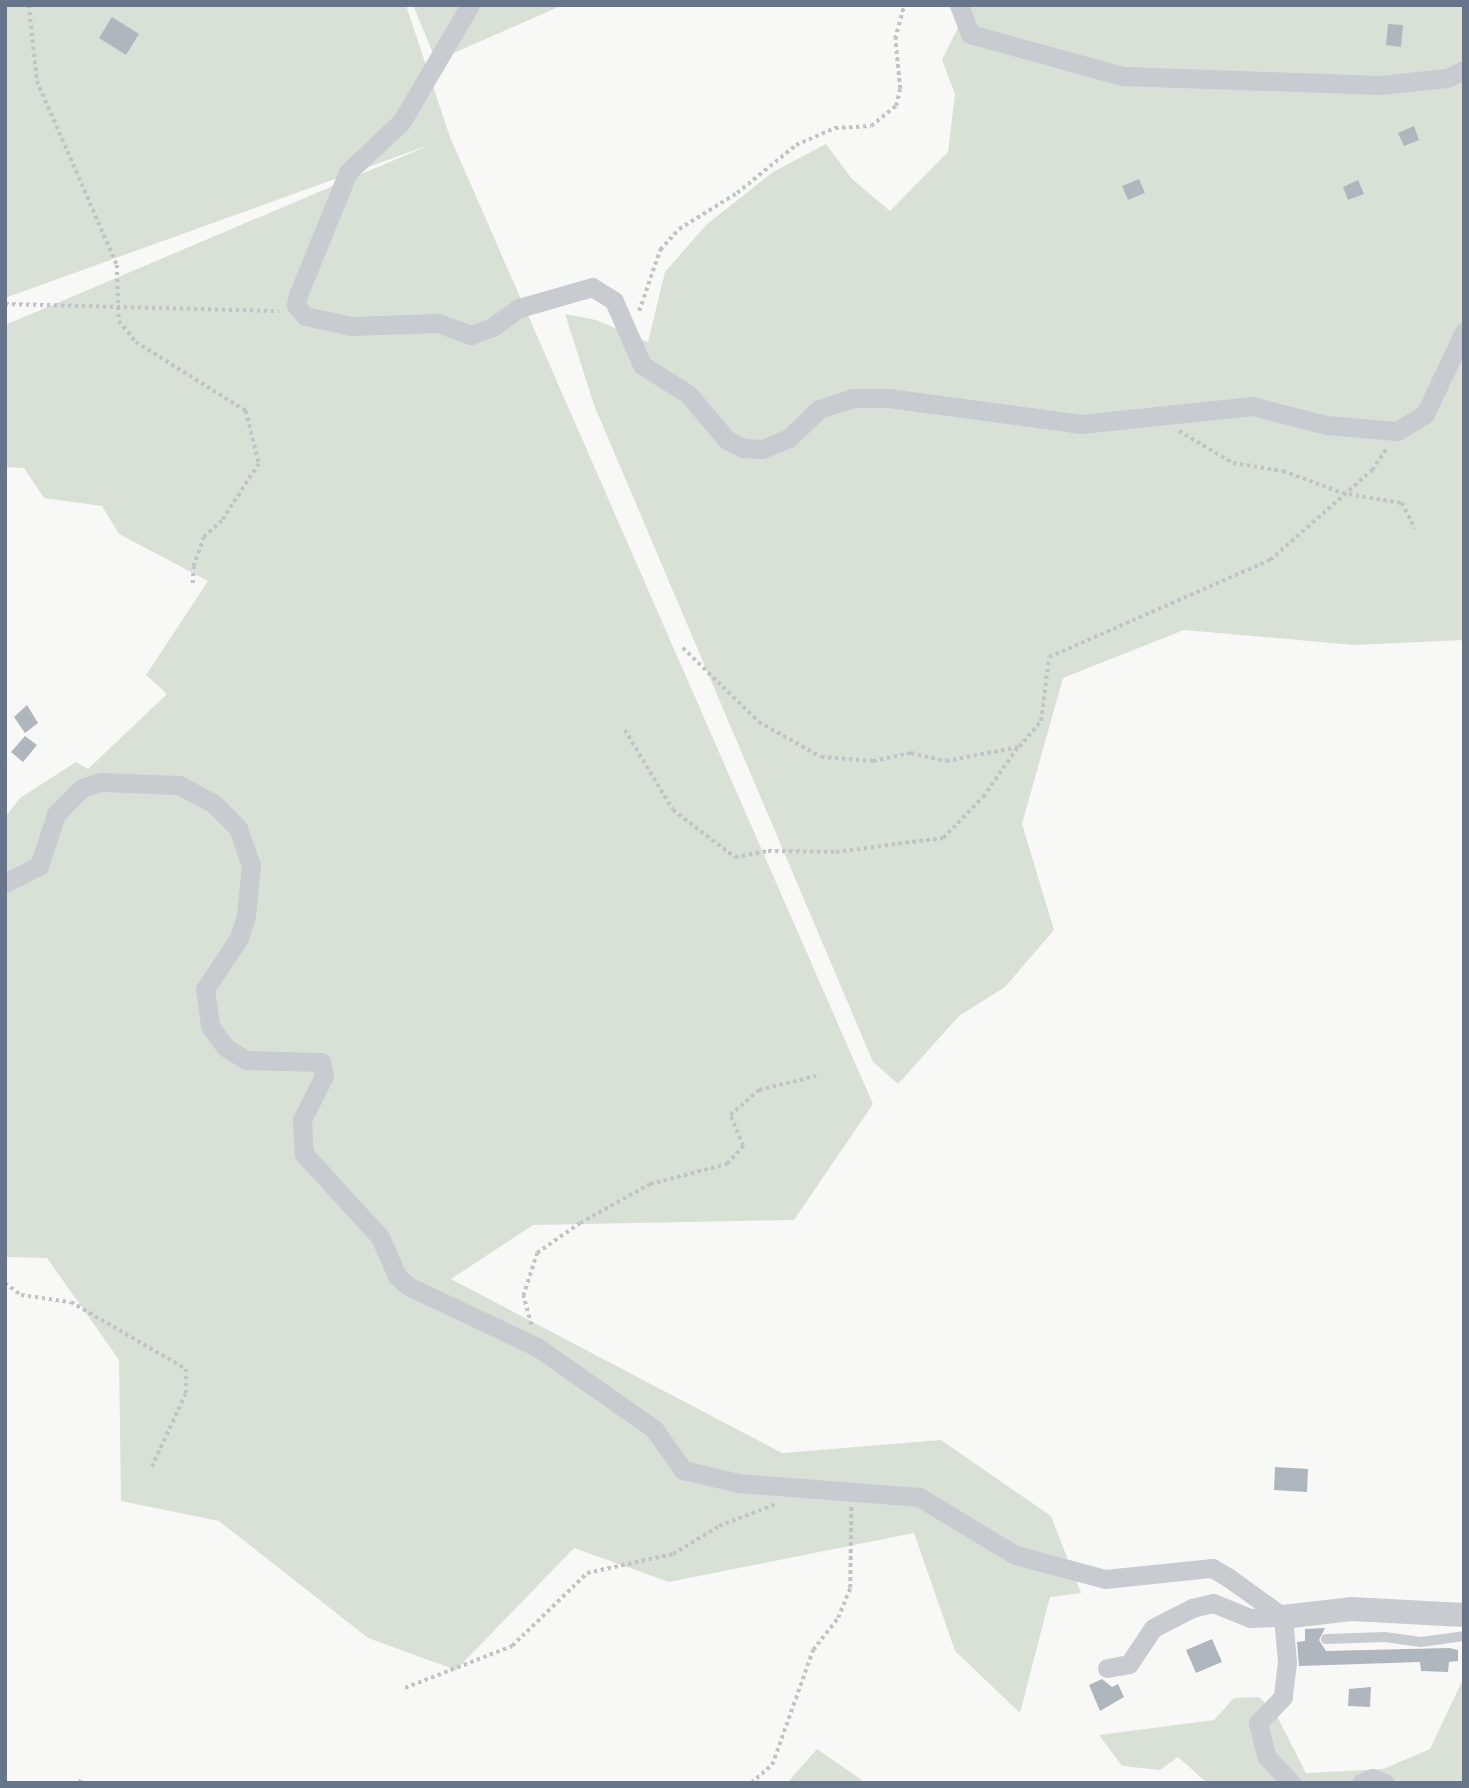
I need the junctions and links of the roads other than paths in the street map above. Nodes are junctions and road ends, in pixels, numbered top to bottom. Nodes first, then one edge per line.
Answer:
1 (470, 5) edge
2 (959, 5) edge
3 (1464, 70) edge
4 (1464, 332) edge
5 (5, 883) edge
6 (1464, 1615) edge
7 (1283, 1617) junction
8 (1464, 1636) edge
9 (1326, 1639) dead end
10 (1107, 1668) dead end
11 (1291, 1783) edge
12 (1361, 1783) edge
13 (1385, 1783) edge

1 - 4 street
2 - 3 street
5 - 7 street
6 - 7 street
7 - 10 street
7 - 11 street
8 - 9 lane
12 - 13 street

